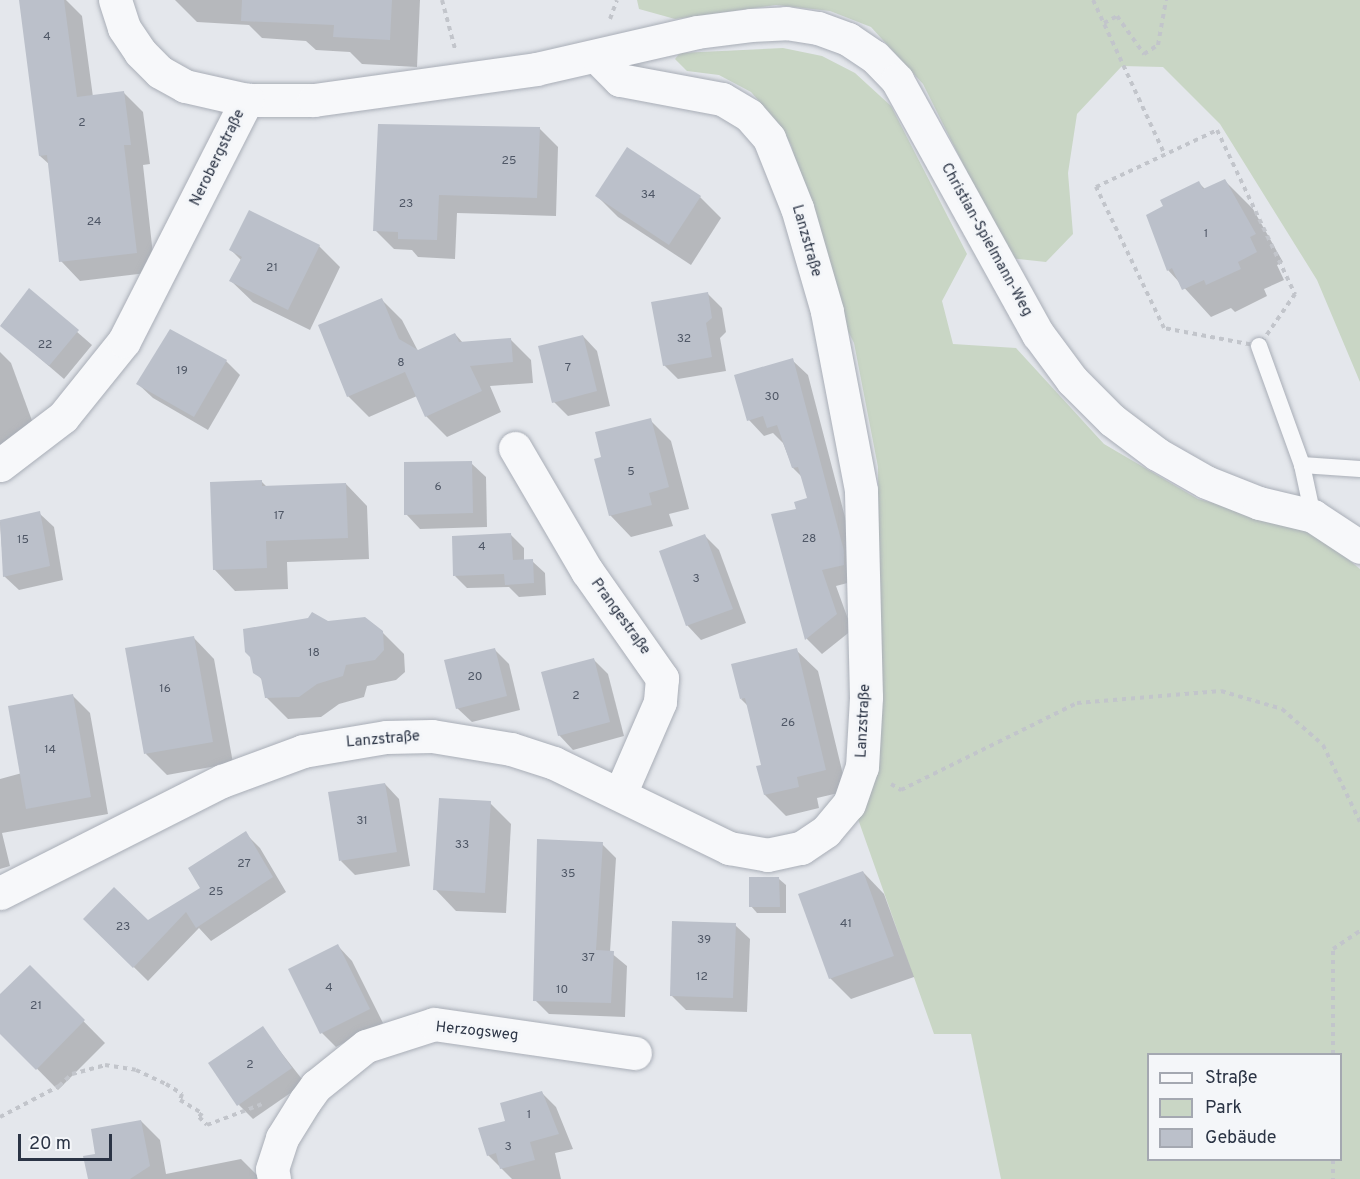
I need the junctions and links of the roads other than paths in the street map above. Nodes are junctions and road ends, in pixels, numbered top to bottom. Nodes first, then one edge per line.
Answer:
1 (116, 0) edge
2 (598, 58) junction
3 (246, 100) junction
4 (1259, 346) road end
5 (515, 448) dead end
6 (0, 465) edge
7 (1302, 465) junction
8 (1360, 469) edge
9 (1313, 516) junction
10 (1360, 547) edge
11 (620, 794) junction
12 (0, 892) edge
13 (635, 1053) dead end
14 (274, 1179) edge

1 - 3 street
2 - 3 street, Nerobergstraße
2 - 9 street, Christian-Spielmann-Weg
2 - 11 street, Lanzstraße
3 - 6 street, Nerobergstraße
4 - 7 lane
5 - 11 street, Prangestraße
7 - 8 lane
7 - 9 lane
9 - 10 street, Christian-Spielmann-Weg
11 - 12 street, Lanzstraße
13 - 14 street, Herzogsweg

